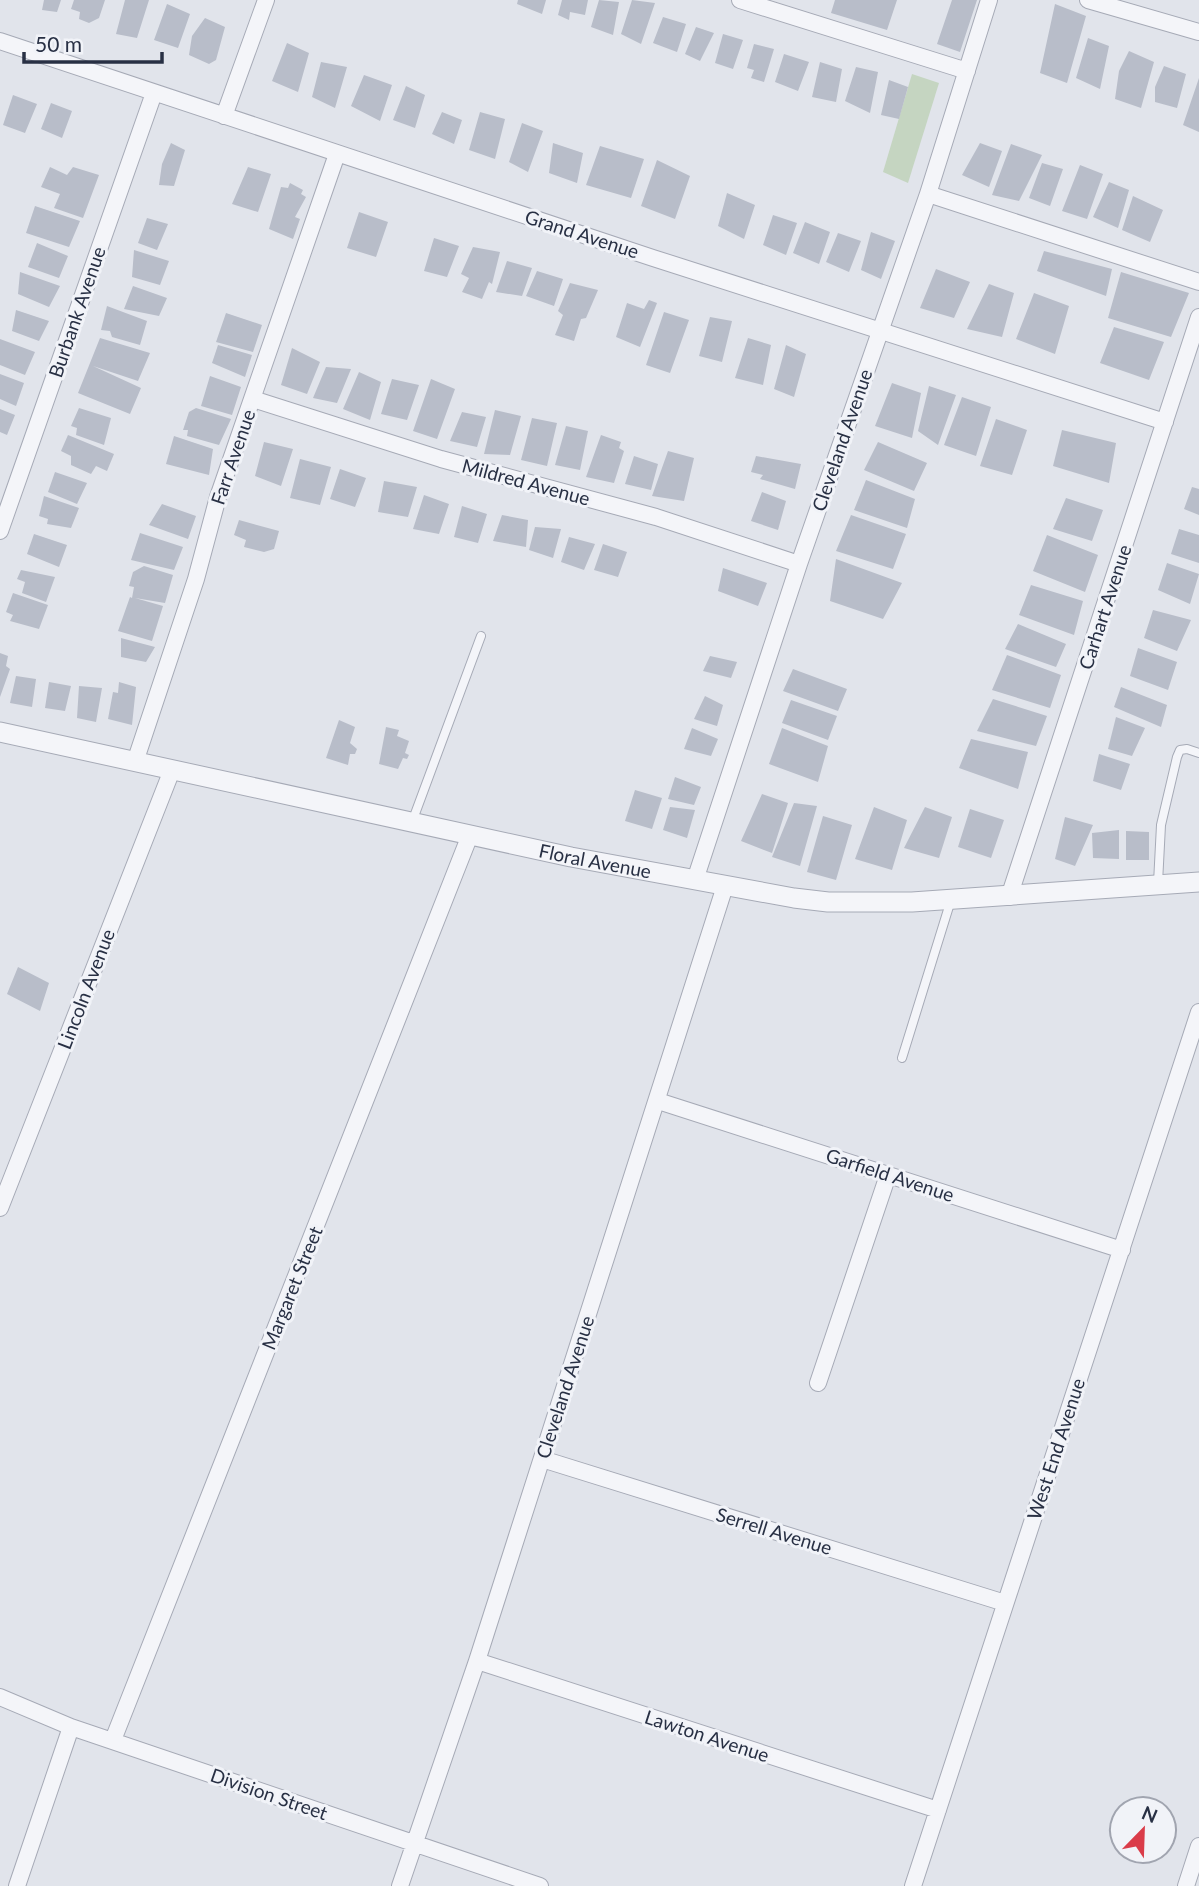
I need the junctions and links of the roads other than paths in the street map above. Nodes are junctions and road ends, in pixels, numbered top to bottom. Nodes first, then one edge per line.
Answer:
1 (265, 0) edge
2 (740, 0) edge
3 (989, 0) edge
4 (1088, 0) edge
5 (1199, 32) edge
6 (0, 41) edge
7 (967, 71) junction
8 (154, 93) junction
9 (224, 116) junction
10 (337, 154) junction
11 (928, 194) junction
12 (1199, 282) edge
13 (1199, 317) edge
14 (879, 330) junction
15 (253, 399) junction
16 (1166, 422) junction
17 (0, 531) edge
18 (799, 564) junction
19 (481, 636) dead end
20 (0, 732) edge
21 (1199, 752) edge
22 (135, 762) junction
23 (172, 770) junction
24 (412, 822) junction
25 (470, 835) junction
26 (695, 880) junction
27 (1199, 882) edge
28 (725, 886) junction
29 (1157, 886) junction
30 (1009, 897) junction
31 (950, 900) junction
32 (1199, 1012) edge
33 (902, 1058) dead end
34 (658, 1101) junction
35 (888, 1175) junction
36 (0, 1208) edge
37 (1122, 1250) junction
38 (818, 1383) dead end
39 (542, 1459) junction
40 (1005, 1603) junction
41 (477, 1661) junction
42 (0, 1697) edge
43 (71, 1727) junction
44 (113, 1740) junction
45 (938, 1810) junction
46 (414, 1845) junction
47 (1199, 1846) edge
48 (18, 1886) edge
49 (400, 1886) edge
50 (540, 1886) edge
51 (913, 1886) edge
52 (1185, 1886) edge

1 - 9 street
2 - 7 street
3 - 7 street, Cleveland Avenue
4 - 5 street
6 - 8 street, Grand Avenue
7 - 11 street, Cleveland Avenue
8 - 9 street, Grand Avenue
8 - 17 street, Burbank Avenue
9 - 10 street, Grand Avenue
10 - 14 street, Grand Avenue
10 - 15 street, Farr Avenue
11 - 12 street
11 - 14 street, Cleveland Avenue
13 - 16 street, Carhart Avenue
14 - 16 street, Grand Avenue
14 - 18 street, Cleveland Avenue
15 - 18 street, Mildred Avenue
15 - 22 street, Farr Avenue
16 - 30 street, Carhart Avenue
18 - 26 street, Cleveland Avenue
19 - 24 lane
20 - 22 street, Floral Avenue
21 - 29 lane
22 - 23 street, Floral Avenue
23 - 24 street, Floral Avenue
23 - 36 street, Lincoln Avenue
24 - 25 street, Floral Avenue
25 - 26 street, Floral Avenue
25 - 44 street, Margaret Street
26 - 28 street, Floral Avenue
27 - 29 street, Floral Avenue
28 - 31 street, Floral Avenue
28 - 34 street, Cleveland Avenue
29 - 30 street, Floral Avenue
30 - 31 street, Floral Avenue
31 - 33 lane
32 - 37 street, West End Avenue
34 - 35 street, Garfield Avenue
34 - 39 street, Cleveland Avenue
35 - 37 street, Garfield Avenue
35 - 38 street
37 - 40 street, West End Avenue
39 - 40 street, Serrell Avenue
39 - 41 street, Cleveland Avenue
40 - 45 street, West End Avenue
41 - 45 street, Lawton Avenue
41 - 46 street, Cleveland Avenue
42 - 43 street, Division Street
43 - 44 street, Division Street
43 - 48 street
44 - 46 street, Division Street
45 - 51 street, West End Avenue
46 - 49 street, Cleveland Avenue
46 - 50 street, Division Street
47 - 52 street

